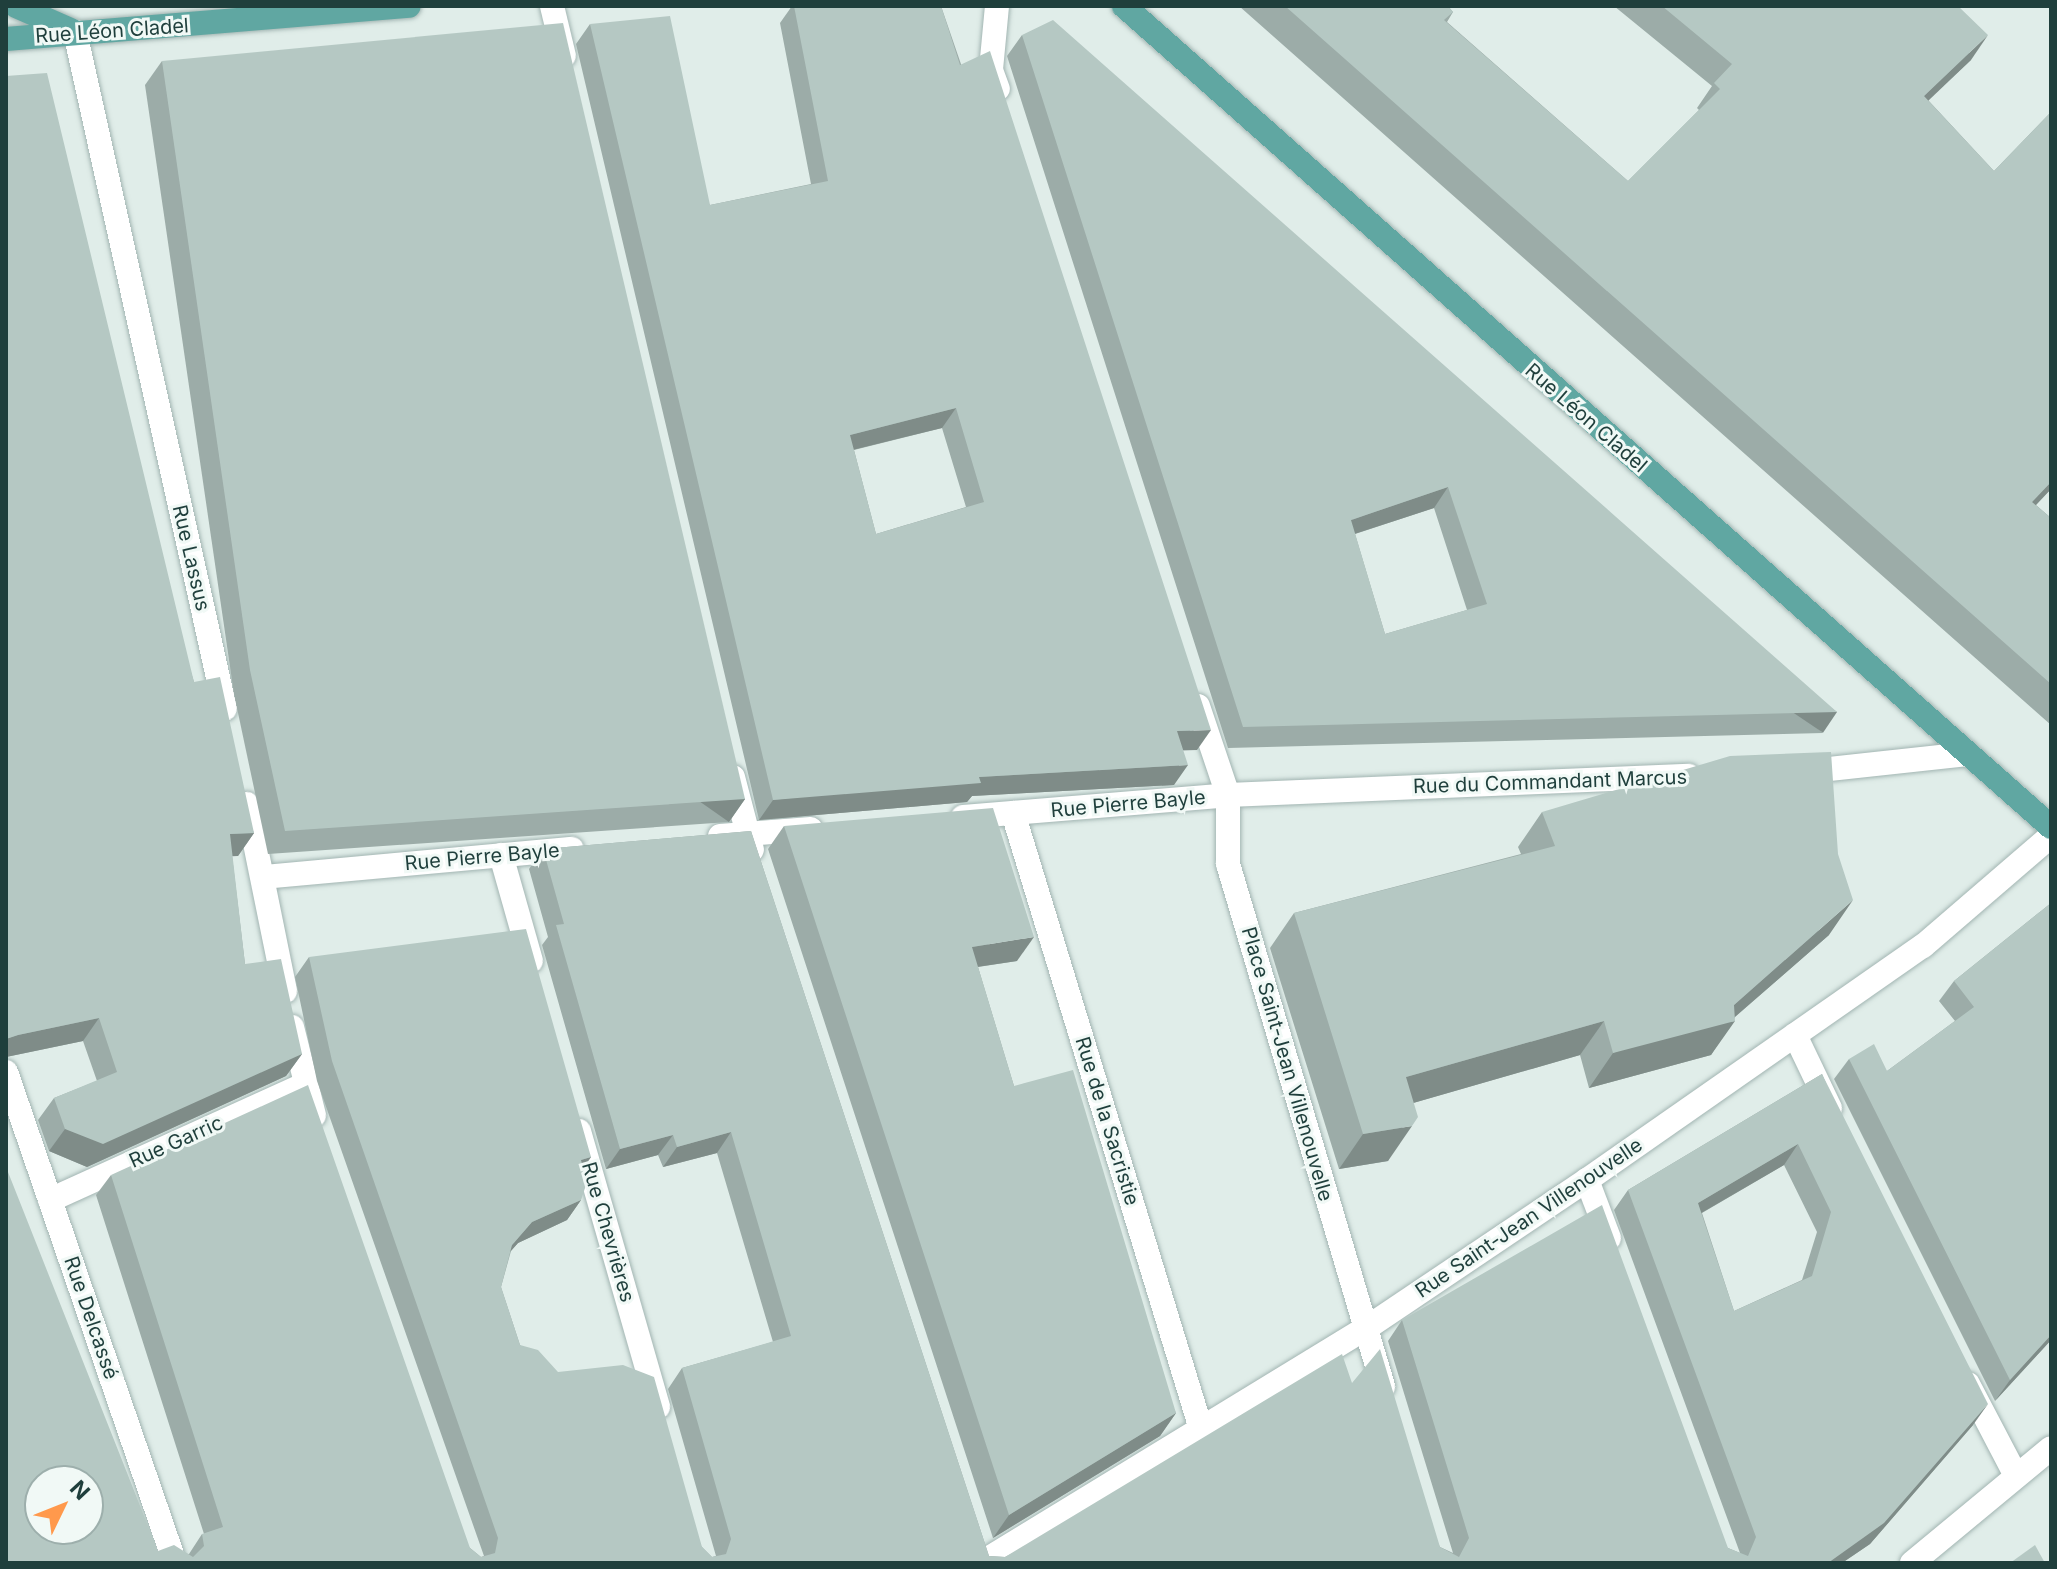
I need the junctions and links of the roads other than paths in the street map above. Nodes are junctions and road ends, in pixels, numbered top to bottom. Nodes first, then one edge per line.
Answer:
1 (16, 6) edge
2 (409, 6) edge
3 (552, 6) edge
4 (997, 6) edge
5 (1124, 6) edge
6 (75, 32) junction
7 (6, 39) edge
8 (570, 83) edge
9 (1006, 115) edge
10 (1188, 674) edge
11 (232, 737) edge
12 (1967, 754) junction
13 (729, 757) edge
14 (1775, 773) edge
15 (1713, 775) edge
16 (242, 784) edge
17 (1228, 795) junction
18 (1013, 813) junction
19 (935, 819) edge
20 (841, 827) edge
21 (2051, 827) edge
22 (747, 834) junction
23 (2051, 836) edge
24 (700, 838) edge
25 (593, 847) edge
26 (501, 855) junction
27 (263, 877) junction
28 (761, 879) edge
29 (540, 994) edge
30 (1795, 1035) junction
31 (6, 1072) edge
32 (303, 1085) junction
33 (571, 1101) edge
34 (1842, 1133) edge
35 (324, 1144) edge
36 (1587, 1180) junction
37 (50, 1200) junction
38 (1620, 1268) edge
39 (1365, 1329) junction
40 (1953, 1354) edge
41 (1389, 1405) edge
42 (1201, 1429) junction
43 (667, 1440) edge
44 (2051, 1448) edge
45 (2015, 1474) junction
46 (974, 1531) edge
47 (1919, 1561) edge
48 (983, 1562) edge
49 (175, 1563) edge

1 - 6 main road
2 - 6 main road, Rue Léon Cladel
3 - 8 street
4 - 9 street
5 - 12 main road, Rue Léon Cladel
6 - 7 main road, Rue Léon Cladel
6 - 11 street, Rue Lassus
10 - 17 street, Place Saint-Jean Villenouvelle
12 - 14 street
12 - 21 main road, Rue Léon Cladel
13 - 22 street
15 - 17 street, Rue du Commandant Marcus
16 - 27 street
17 - 18 street, Rue Pierre Bayle
17 - 39 street, Place Saint-Jean Villenouvelle
18 - 19 street, Rue Pierre Bayle
18 - 42 street, Rue de la Sacristie
20 - 22 street
22 - 24 street
22 - 28 street
23 - 30 street, Rue Saint-Jean Villenouvelle
25 - 26 street, Rue Pierre Bayle
26 - 27 street, Rue Pierre Bayle
26 - 29 street
27 - 32 street
30 - 34 street
30 - 36 street, Rue Saint-Jean Villenouvelle
31 - 37 street, Rue Delcassé
32 - 35 street
32 - 37 street, Rue Garric
33 - 43 street, Rue Chevrières
36 - 38 street
36 - 39 street, Rue Saint-Jean Villenouvelle
37 - 49 street, Rue Delcassé
39 - 41 street, Place Saint-Jean Villenouvelle
39 - 42 street, Rue Saint-Jean Villenouvelle
40 - 45 street
42 - 48 street, Rue Saint-Jean Villenouvelle
44 - 45 street
45 - 47 street
46 - 48 street

